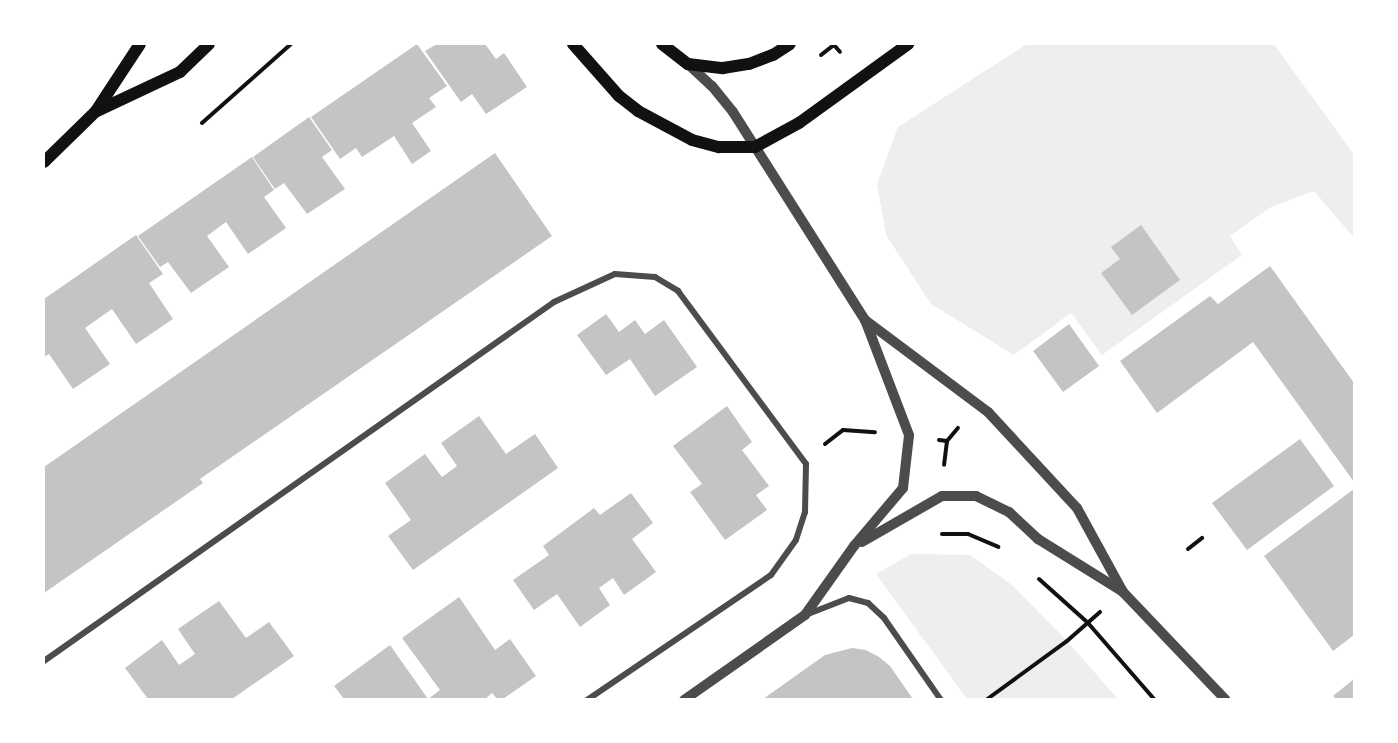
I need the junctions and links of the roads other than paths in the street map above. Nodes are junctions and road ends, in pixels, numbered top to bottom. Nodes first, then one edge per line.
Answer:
1 (140, 44) edge
2 (209, 44) edge
3 (573, 44) edge
4 (662, 44) edge
5 (790, 44) edge
6 (908, 44) edge
7 (688, 64) junction
8 (96, 111) junction
9 (755, 147) junction
10 (44, 162) edge
11 (865, 320) junction
12 (854, 546) junction
13 (1123, 592) junction
14 (805, 615) junction
15 (44, 661) edge
16 (587, 699) edge
17 (684, 699) edge
18 (941, 699) edge
19 (1226, 699) edge

1 - 8 main road
2 - 8 main road
3 - 9 main road
4 - 7 main road
5 - 7 main road
6 - 9 main road
7 - 9 street
8 - 10 main road
9 - 11 street
11 - 12 street
11 - 13 street
12 - 13 street
12 - 14 street
13 - 19 street
14 - 17 street
14 - 18 street
15 - 16 street

